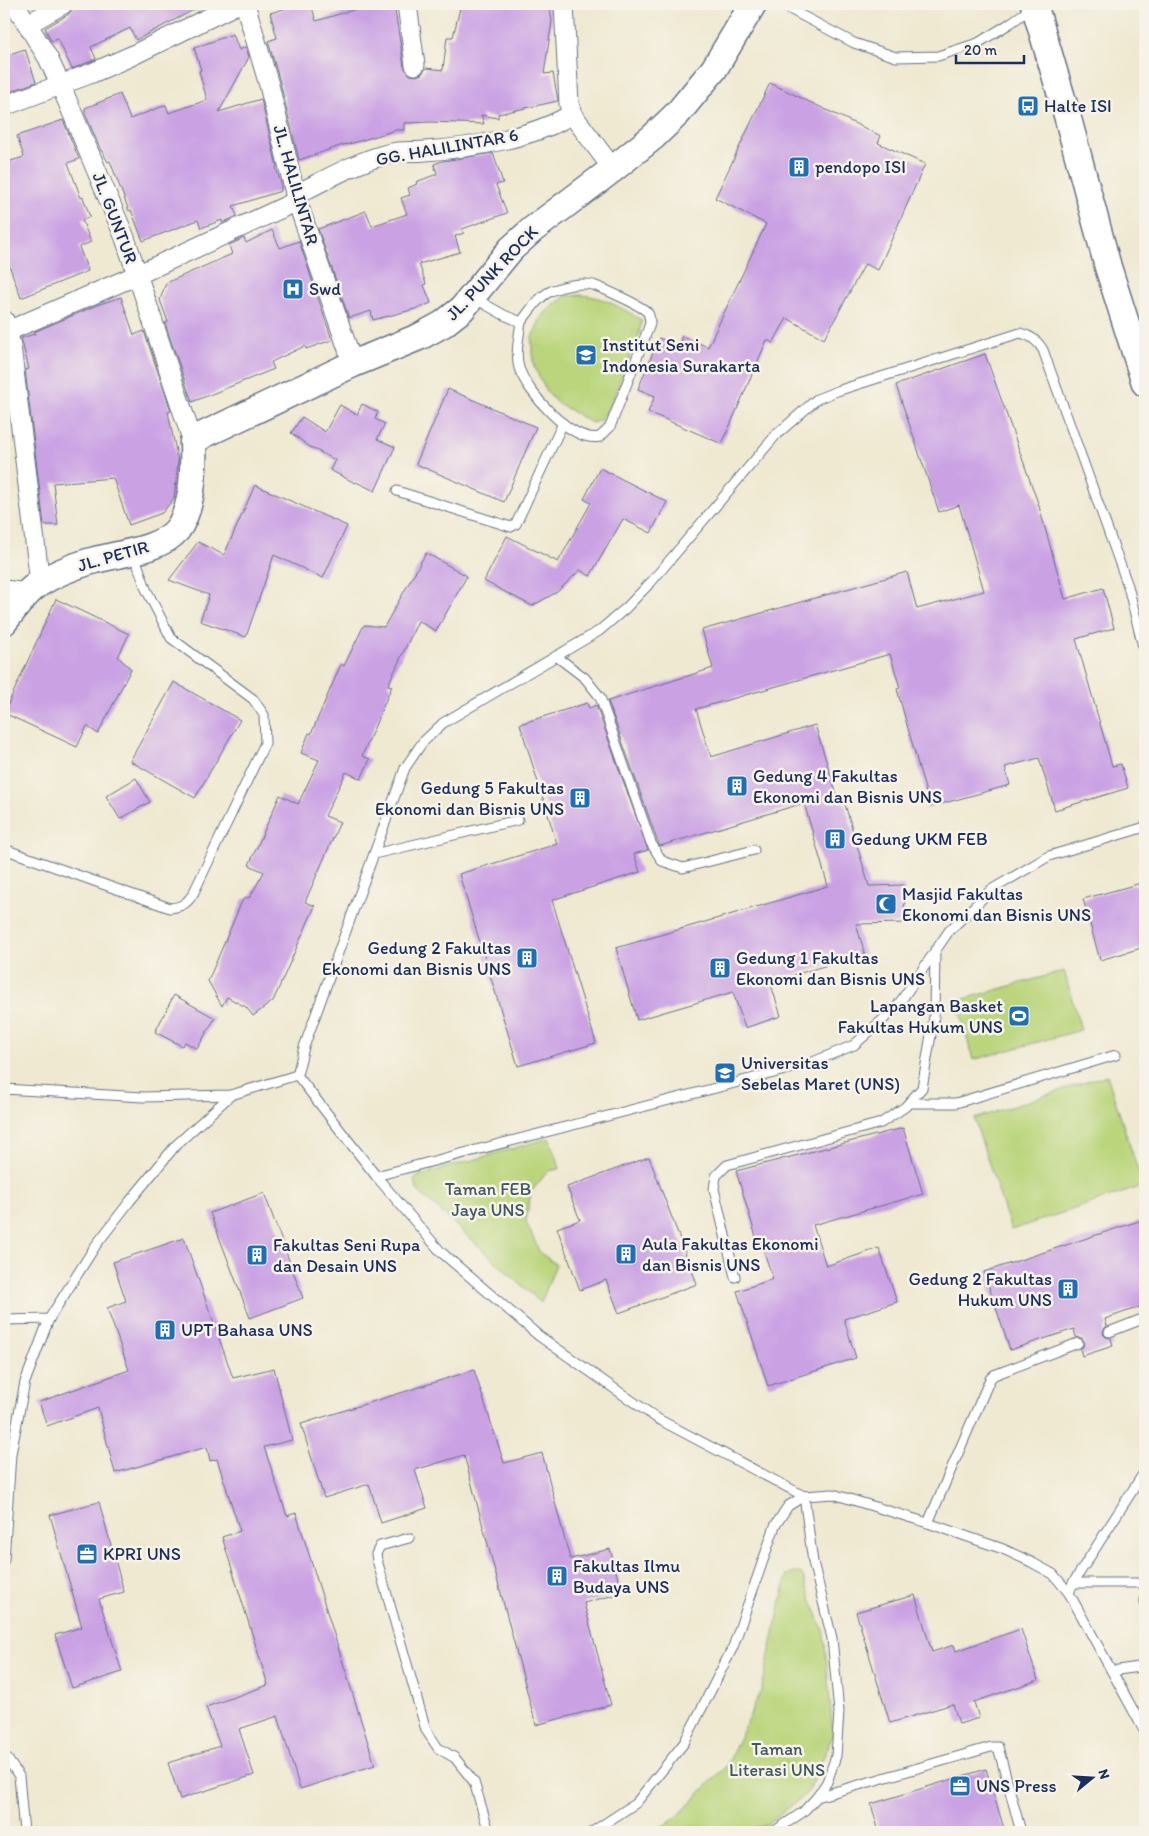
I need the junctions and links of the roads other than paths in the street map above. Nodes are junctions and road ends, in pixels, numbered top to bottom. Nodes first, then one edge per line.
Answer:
1 (63, 4) edge
2 (237, 4) edge
3 (245, 4) edge
4 (407, 4) edge
5 (564, 4) edge
6 (752, 4) edge
7 (780, 4) edge
8 (1034, 5) edge
9 (16, 13) edge
10 (415, 65) dead end
11 (61, 86) junction
12 (4, 106) edge
13 (572, 114) junction
14 (613, 169) junction
15 (296, 198) junction
16 (137, 275) junction
17 (473, 297) junction
18 (522, 322) junction
19 (6, 336) edge
20 (353, 364) junction
21 (1145, 383) edge
22 (563, 423) junction
23 (193, 442) junction
24 (397, 491) dead end
25 (133, 552) junction
26 (24, 589) edge
27 (4, 622) edge
28 (1145, 655) edge
29 (556, 656) junction
30 (518, 820) dead end
31 (1145, 828) edge
32 (4, 849) edge
33 (754, 850) dead end
34 (374, 854) junction
35 (935, 950) junction
36 (1116, 1055) dead end
37 (298, 1075) junction
38 (4, 1090) edge
39 (230, 1095) junction
40 (908, 1103) junction
41 (376, 1176) junction
42 (735, 1277) dead end
43 (1145, 1318) edge
44 (50, 1319) junction
45 (4, 1320) edge
46 (1109, 1332) dead end
47 (1078, 1343) dead end
48 (1145, 1471) edge
49 (804, 1496) junction
50 (928, 1523) junction
51 (409, 1538) dead end
52 (4, 1560) edge
53 (1073, 1583) junction
54 (1145, 1583) edge
55 (1069, 1593) junction
56 (1145, 1666) edge
57 (1112, 1672) junction
58 (1145, 1732) edge
59 (4, 1754) edge
60 (817, 1797) junction
61 (24, 1832) edge
62 (489, 1832) edge
63 (592, 1832) edge
64 (773, 1832) edge
65 (1021, 1832) edge

1 - 9 street
2 - 11 street
3 - 15 street, JL. HALILINTAR
4 - 10 street
5 - 13 street
6 - 14 main road, JL. PUNK ROCK
7 - 8 lane
8 - 21 main road
9 - 11 street, JL. GUNTUR
11 - 12 street
11 - 16 street, JL. GUNTUR
13 - 14 street
13 - 15 street, GG. HALILINTAR 6
14 - 17 main road, JL. PUNK ROCK
15 - 16 street, GG. HALILINTAR 6
15 - 20 street, JL. HALILINTAR
16 - 19 street, GG. HALILINTAR 6
16 - 23 street, JL. GUNTUR
17 - 18 lane
17 - 20 main road, JL. PUNK ROCK
18 - 22 lane
18 - 22 lane
19 - 26 street
20 - 23 main road, JL. PUNK ROCK
22 - 24 lane
23 - 25 main road, JL. PETIR
25 - 26 main road, JL. PETIR
25 - 32 lane
26 - 27 main road, JL. PETIR
28 - 29 lane
29 - 33 lane
29 - 34 lane
30 - 34 lane
31 - 35 lane
34 - 37 lane
35 - 40 lane
35 - 41 lane
36 - 40 lane
37 - 39 lane
37 - 41 lane
38 - 39 lane
39 - 44 lane
40 - 42 lane
41 - 49 lane
43 - 46 lane
44 - 45 lane
44 - 52 lane
47 - 50 lane
48 - 53 lane
49 - 50 lane
49 - 60 lane
49 - 63 lane
50 - 55 lane
51 - 62 lane
53 - 54 lane
53 - 55 lane
55 - 57 lane
56 - 57 lane
57 - 58 lane
59 - 61 lane
60 - 64 lane
60 - 65 lane

